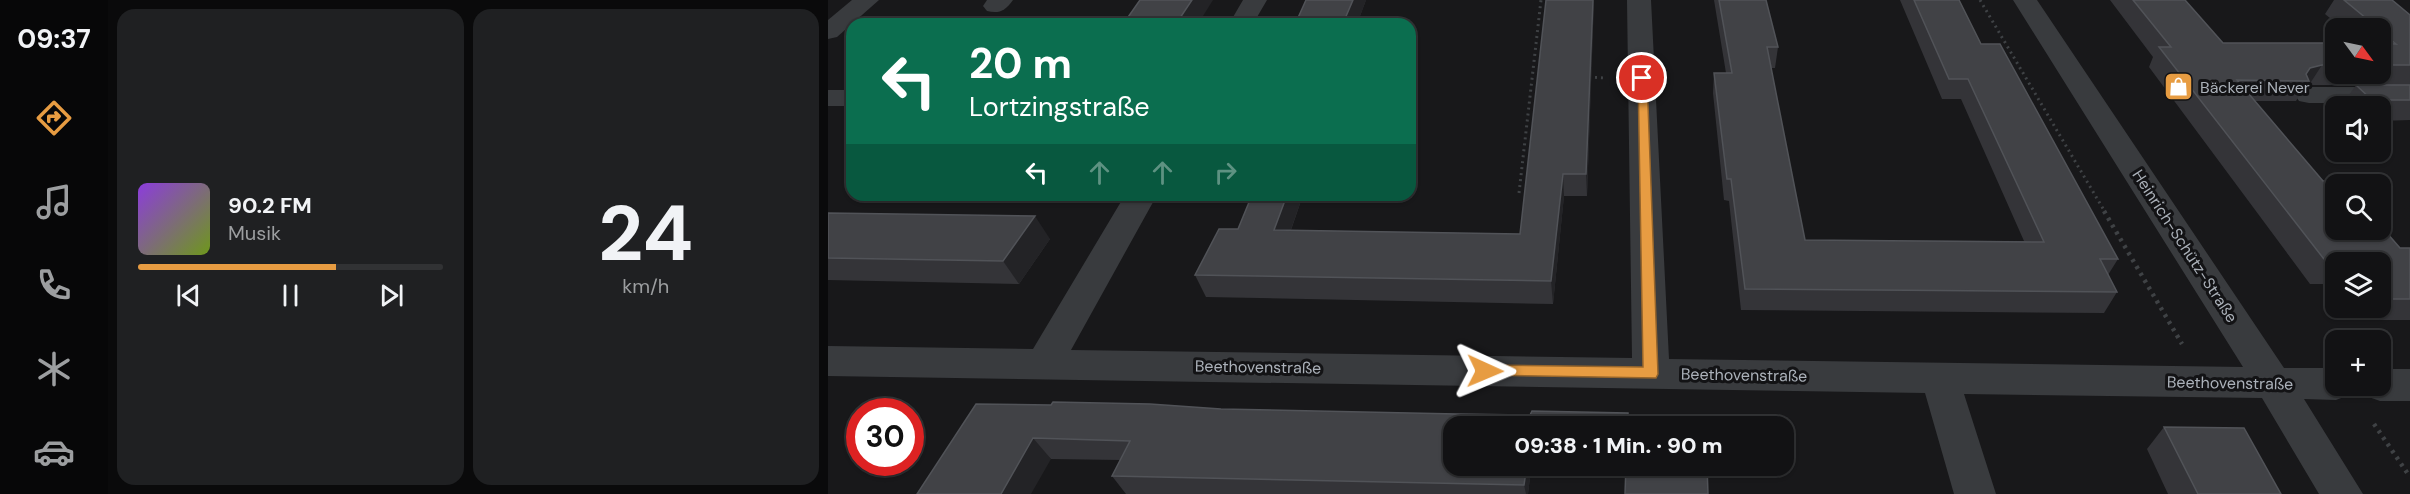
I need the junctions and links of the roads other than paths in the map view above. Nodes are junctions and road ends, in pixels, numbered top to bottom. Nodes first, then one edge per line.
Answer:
1 (867, 0) edge
2 (1255, 0) edge
3 (1639, 0) edge
4 (2025, 0) edge
5 (1244, 18) edge
6 (828, 32) edge
7 (2309, 95) edge
8 (2410, 95) edge
9 (828, 98) edge
10 (846, 98) edge
11 (1138, 201) edge
12 (828, 360) edge
13 (1044, 364) junction
14 (1651, 374) junction
15 (1940, 378) junction
16 (2274, 383) junction
17 (2325, 384) edge
18 (2410, 385) edge
19 (2376, 402) edge
20 (1975, 494) edge
21 (2342, 494) edge

1 - 6 street
2 - 5 street
3 - 14 street
4 - 16 street, Heinrich-Schütz-Straße
7 - 8 street
9 - 10 street
11 - 13 street
12 - 13 street, Beethovenstraße
13 - 14 street, Beethovenstraße
14 - 15 street, Beethovenstraße
15 - 16 street, Beethovenstraße
15 - 20 street
16 - 17 street, Beethovenstraße
16 - 21 street, Heinrich-Schütz-Straße
18 - 19 street

